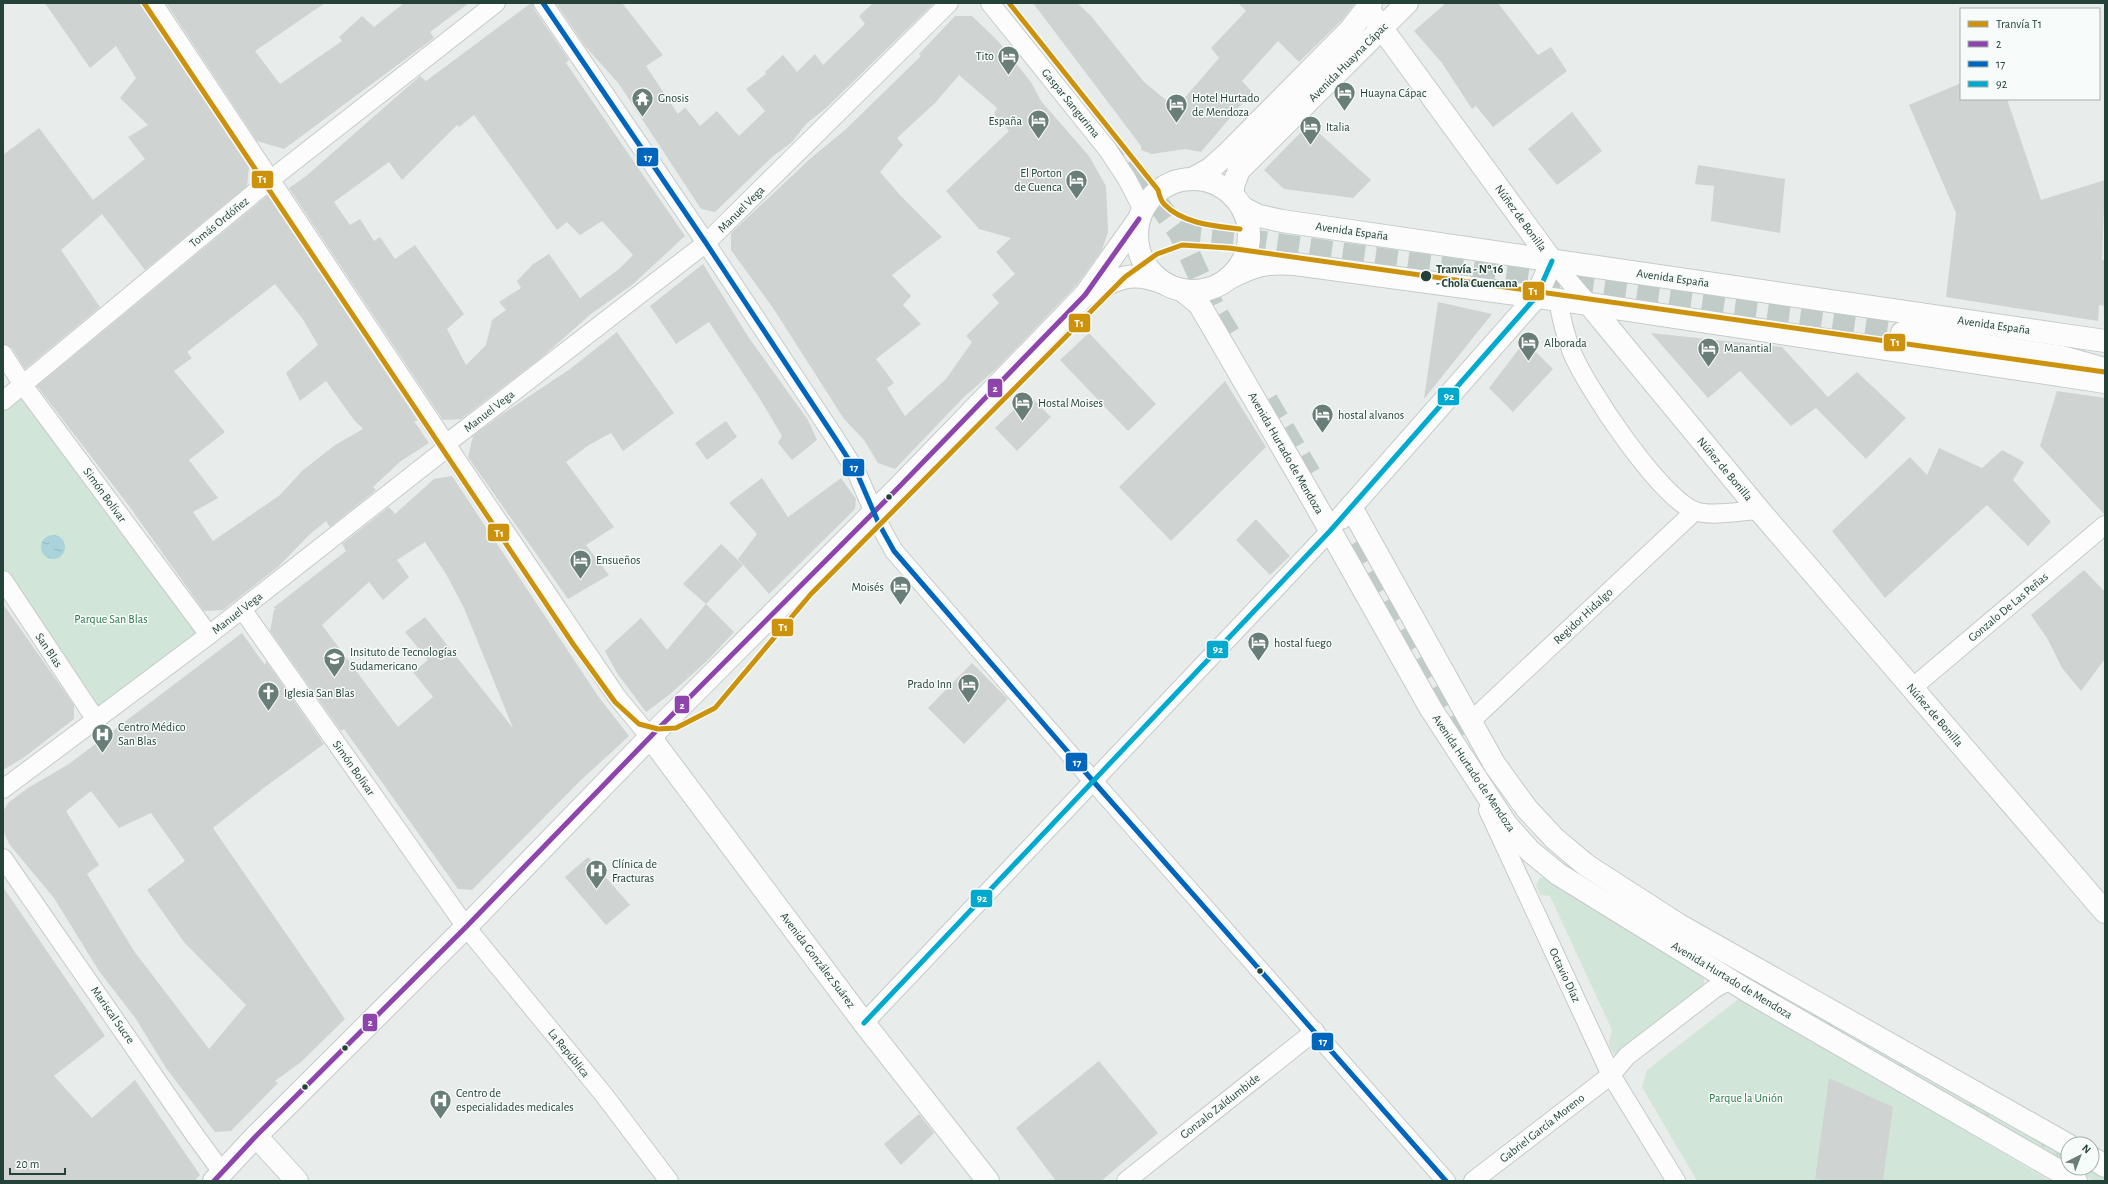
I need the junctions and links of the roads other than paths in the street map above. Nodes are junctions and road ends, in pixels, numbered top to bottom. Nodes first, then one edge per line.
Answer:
1 (153, 3) edge
2 (496, 3) edge
3 (543, 3) edge
4 (949, 3) edge
5 (990, 3) edge
6 (1407, 3) edge
7 (1367, 5) edge
8 (1382, 28) junction
9 (271, 179) junction
10 (1192, 179) junction
11 (1238, 202) junction
12 (1141, 215) junction
13 (706, 243) junction
14 (1523, 256) junction
15 (1552, 260) junction
16 (1229, 278) junction
17 (1176, 287) junction
18 (1085, 295) junction
19 (1536, 297) junction
20 (1558, 300) junction
21 (1589, 304) junction
22 (1902, 333) tunnel mouth
23 (2105, 341) edge
24 (3, 354) edge
25 (2105, 369) edge
26 (2105, 382) edge
27 (23, 385) junction
28 (3, 401) edge
29 (446, 444) junction
30 (1351, 507) junction
31 (1759, 510) junction
32 (1695, 511) junction
33 (874, 512) junction
34 (2105, 525) edge
35 (1330, 531) junction
36 (3, 580) edge
37 (242, 609) junction
38 (210, 635) junction
39 (1912, 688) junction
40 (96, 720) junction
41 (1471, 721) junction
42 (650, 737) junction
43 (1466, 762) junction
44 (1093, 781) junction
45 (3, 789) edge
46 (3, 858) edge
47 (2105, 912) edge
48 (466, 927) junction
49 (1741, 962) junction
50 (1730, 980) junction
51 (864, 1023) junction
52 (1315, 1031) junction
53 (1611, 1075) junction
54 (256, 1136) junction
55 (2060, 1141) edge
56 (218, 1176) edge
57 (297, 1181) edge
58 (669, 1181) edge
59 (988, 1181) edge
60 (1126, 1181) edge
61 (1446, 1181) edge
62 (1473, 1181) edge
63 (1676, 1181) edge
64 (2076, 1181) edge

1 - 9 street
2 - 9 street, Tomás Ordóñez
3 - 13 street
4 - 13 street, Manuel Vega
5 - 12 street, Gaspar Sangurima
6 - 8 main road, Avenida Huayna Cápac
7 - 8 main road, Núñez de Bonilla
7 - 10 main road, Avenida Huayna Cápac
8 - 11 main road, Avenida Huayna Cápac
8 - 15 main road, Núñez de Bonilla
9 - 27 street, Tomás Ordóñez
9 - 29 street
10 - 11 main road
10 - 12 main road
11 - 14 main road, Avenida España
11 - 16 main road
12 - 17 main road
12 - 18 main road
13 - 29 street, Manuel Vega
13 - 33 street
14 - 15 main road, Avenida España
14 - 19 main road
15 - 19 main road
15 - 21 street, Núñez de Bonilla
15 - 23 main road, Avenida España
16 - 17 main road
16 - 19 main road
17 - 18 main road
17 - 35 main road, Avenida Hurtado de Mendoza
18 - 33 main road
19 - 20 main road
19 - 30 main road
20 - 21 main road
20 - 32 street
21 - 26 main road
21 - 31 main road, Núñez de Bonilla
22 - 25 main road, Avenida España
24 - 27 street, Simón Bolívar
27 - 28 street, Tomás Ordóñez
27 - 38 street, Simón Bolívar
29 - 37 street, Manuel Vega
29 - 42 street
30 - 35 main road
30 - 41 main road, Avenida Hurtado de Mendoza
31 - 32 street
31 - 39 main road, Núñez de Bonilla
32 - 41 street, Regidor Hidalgo
33 - 42 main road
33 - 44 street
34 - 39 street, Gonzalo De Las Peñas
35 - 43 main road, Avenida Hurtado de Mendoza
35 - 44 street
36 - 40 street, San Blas
37 - 38 street, Manuel Vega
37 - 48 street, Simón Bolívar
38 - 40 street, Manuel Vega
39 - 47 main road, Núñez de Bonilla
40 - 45 street, Manuel Vega
41 - 49 main road, Avenida Hurtado de Mendoza
42 - 48 main road
42 - 51 main road, Avenida González Suárez
43 - 50 main road, Avenida Hurtado de Mendoza
43 - 53 street, Octavio Díaz
44 - 51 street
44 - 52 street
46 - 56 street, Mariscal Sucre
48 - 54 main road
48 - 58 street, La República
49 - 50 street, Gabriel García Moreno
49 - 55 main road, Avenida Hurtado de Mendoza
50 - 53 street, Gabriel García Moreno
50 - 64 main road, Avenida Hurtado de Mendoza
51 - 59 main road, Avenida González Suárez
52 - 60 street, Gonzalo Zaldumbide
52 - 61 street
53 - 62 street, Gabriel García Moreno
53 - 63 street, Octavio Díaz
54 - 56 main road
54 - 57 main road

